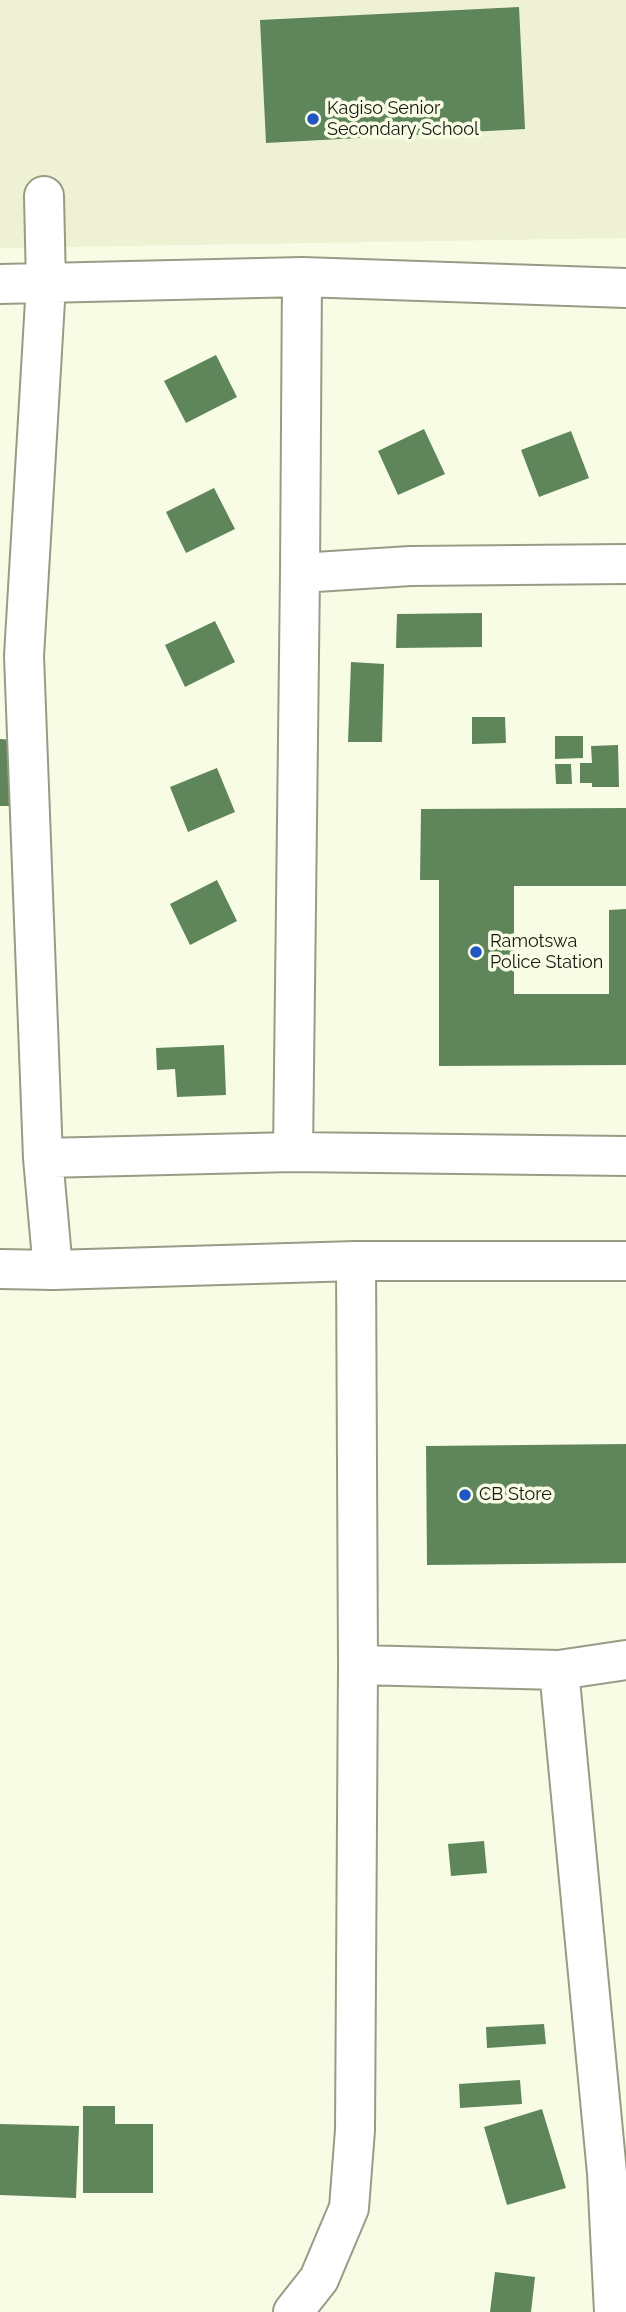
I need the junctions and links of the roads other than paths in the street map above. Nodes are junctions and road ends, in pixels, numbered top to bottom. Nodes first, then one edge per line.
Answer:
1 (44, 196) dead end
2 (302, 277) junction
3 (0, 284) edge
4 (46, 284) junction
5 (626, 288) edge
6 (626, 565) edge
7 (300, 573) junction
8 (12, 656) edge
9 (293, 1152) junction
10 (626, 1156) edge
11 (43, 1158) junction
12 (356, 1261) junction
13 (626, 1261) edge
14 (0, 1269) edge
15 (53, 1270) junction
16 (626, 1660) edge
17 (358, 1665) junction
18 (559, 1670) junction
19 (293, 2312) edge
20 (614, 2312) edge

1 - 4 street
2 - 4 street
2 - 5 street
2 - 7 street
3 - 4 street
4 - 8 street
6 - 7 street
7 - 9 street
8 - 11 street
9 - 10 street
9 - 11 street
11 - 15 street
12 - 13 street
12 - 15 street
12 - 17 street
14 - 15 street
16 - 18 street
17 - 18 street
17 - 19 street
18 - 20 street

